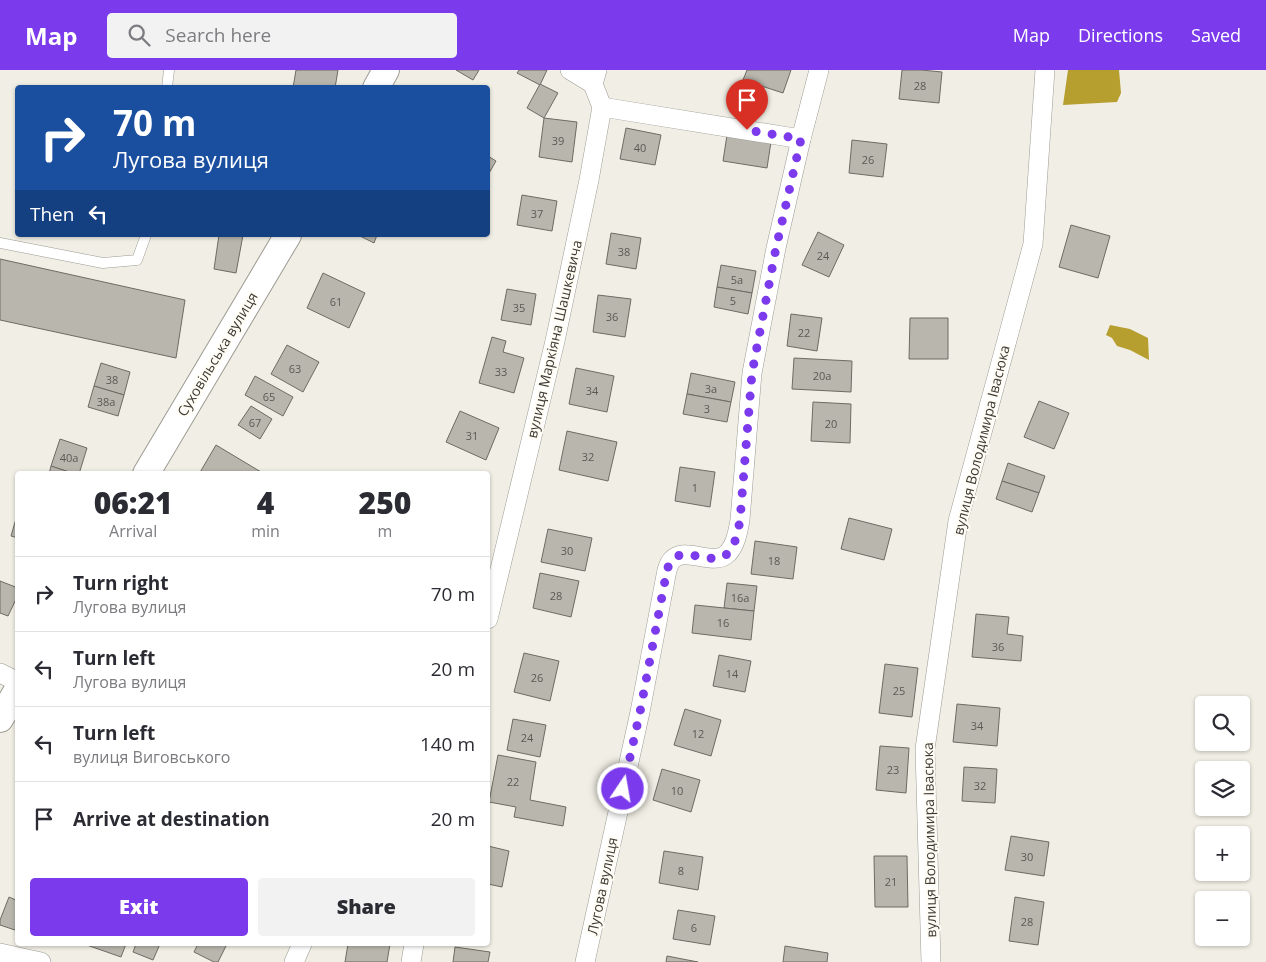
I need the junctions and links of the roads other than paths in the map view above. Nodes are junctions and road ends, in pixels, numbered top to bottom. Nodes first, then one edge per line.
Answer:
1 (168, 70) edge
2 (386, 70) edge
3 (570, 70) edge
4 (819, 70) edge
5 (1045, 70) edge
6 (595, 77) edge
7 (167, 85) edge
8 (378, 85) edge
9 (602, 107) junction
10 (801, 139) junction
11 (145, 237) edge
12 (287, 237) edge
13 (0, 243) edge
14 (148, 471) edge
15 (490, 604) edge
16 (0, 673) edge
17 (15, 680) edge
18 (15, 694) edge
19 (0, 719) edge
20 (301, 946) edge
21 (414, 946) edge
22 (0, 953) edge
23 (41, 962) edge
24 (294, 962) edge
25 (410, 962) edge
26 (585, 962) edge
27 (931, 962) edge

1 - 7 lane
2 - 8 street
3 - 6 street
4 - 10 street, Лугова вулиця
5 - 27 street, вулиця Володимира Івасюка
6 - 9 street
9 - 10 street
9 - 15 street, вулиця Маркіяна Шашкевича
10 - 26 street, Лугова вулиця
11 - 13 lane
12 - 14 street, Суховільська вулиця
16 - 17 street
18 - 19 street
20 - 24 street
21 - 25 street
22 - 23 street

